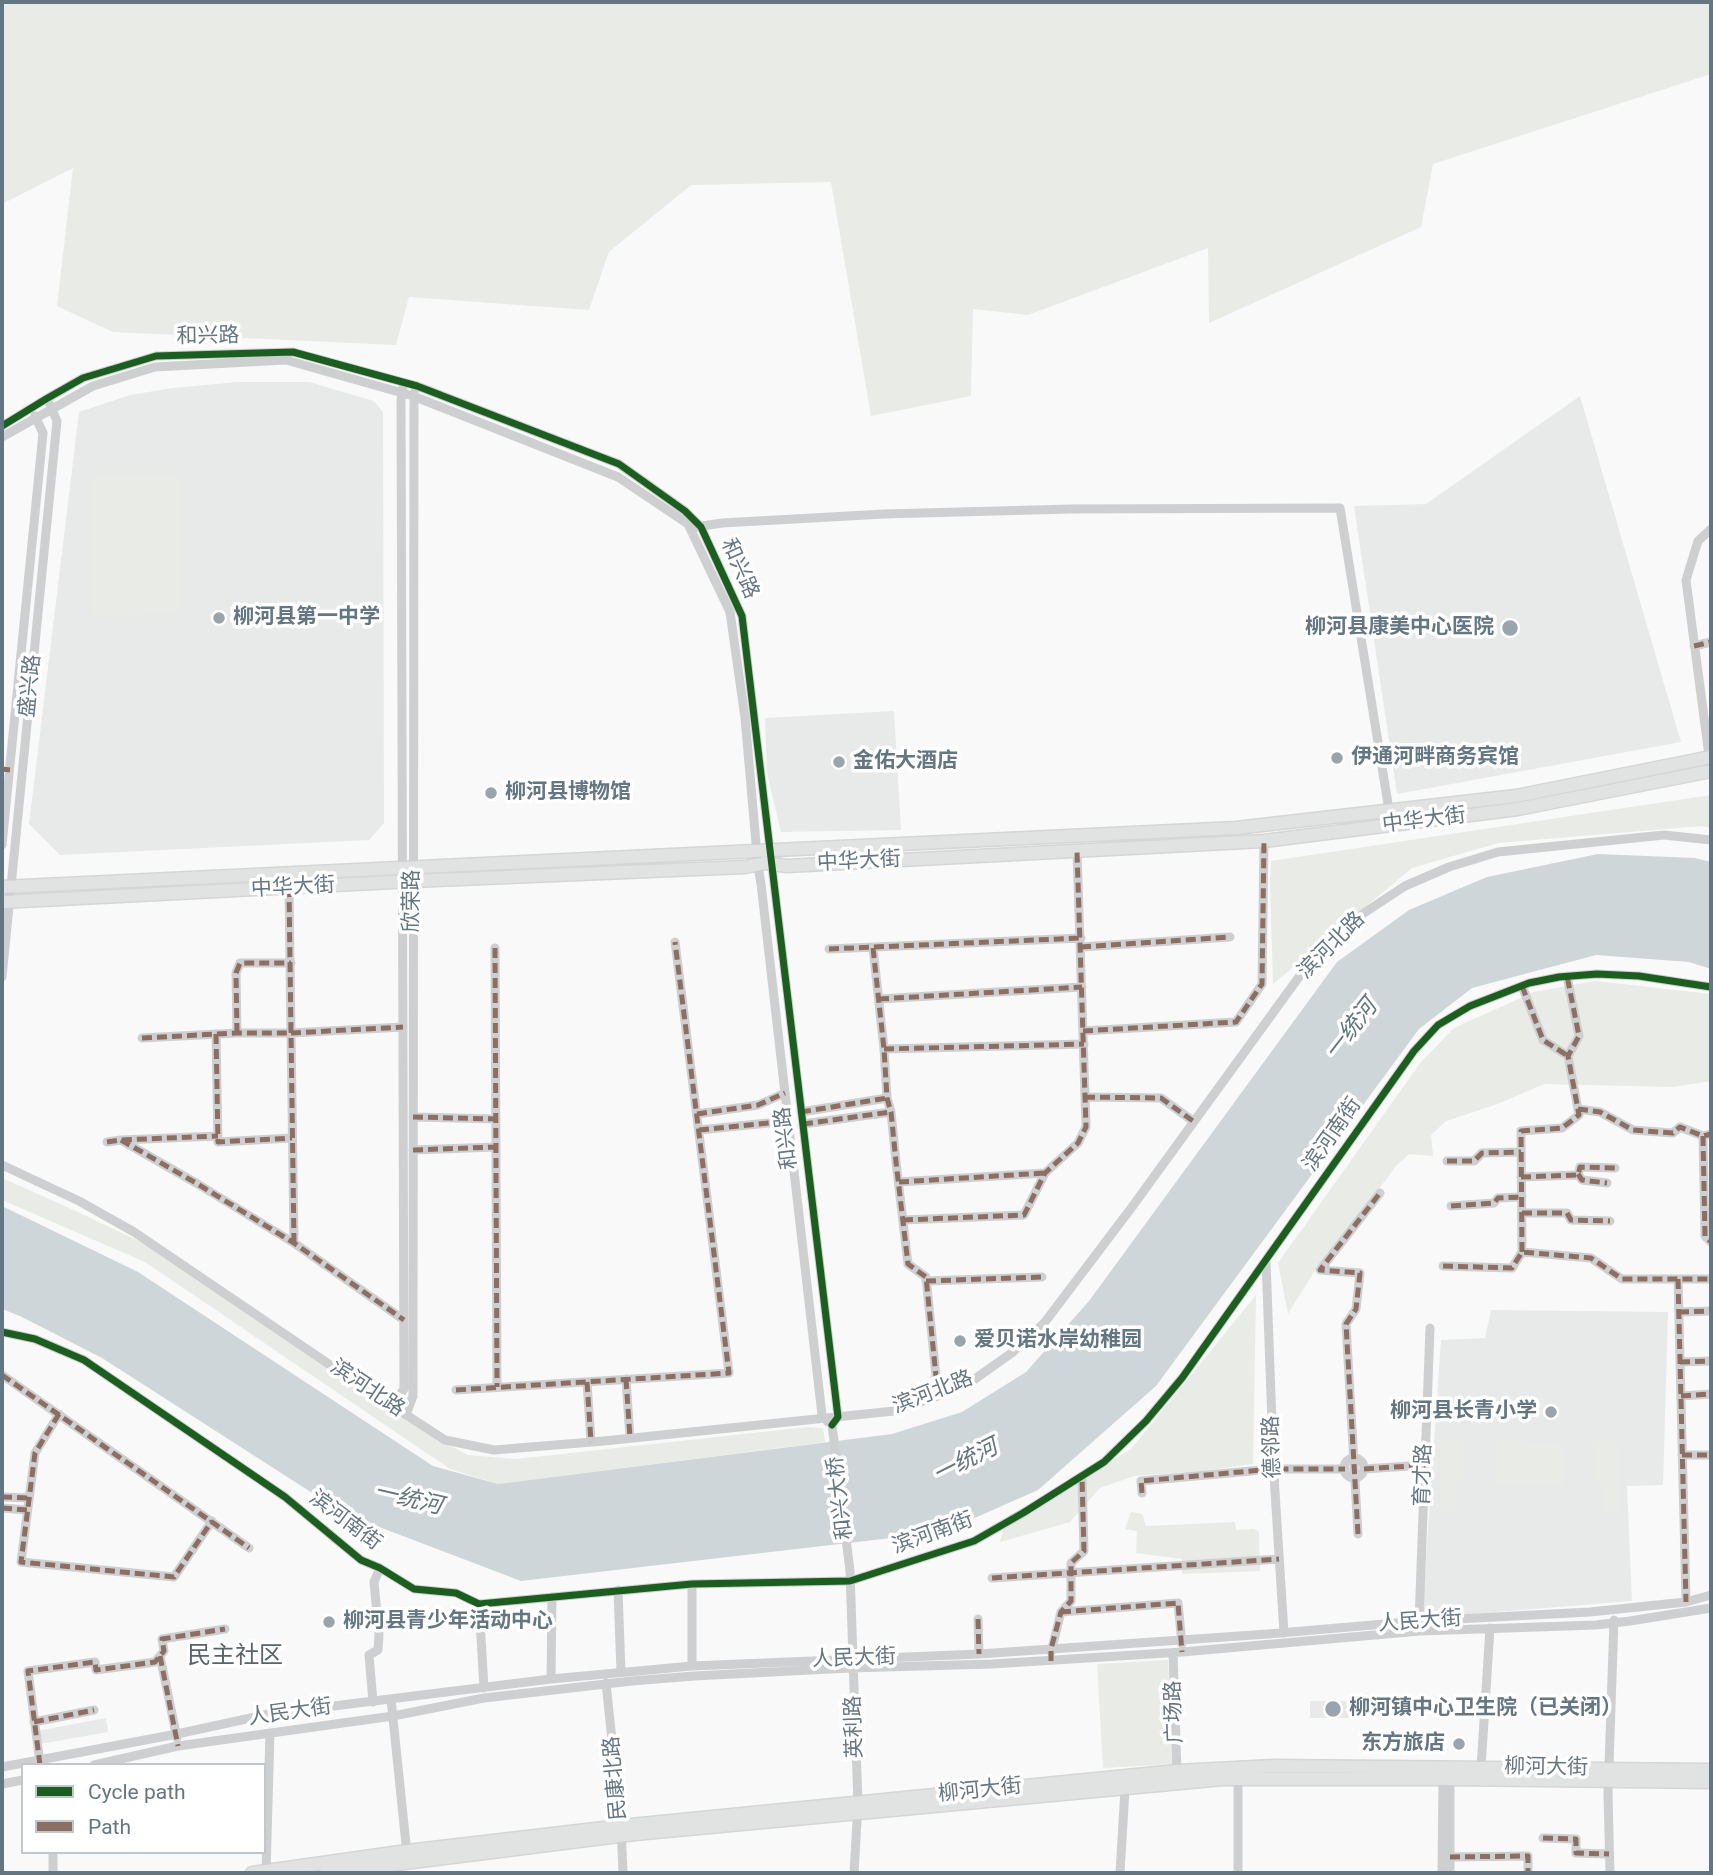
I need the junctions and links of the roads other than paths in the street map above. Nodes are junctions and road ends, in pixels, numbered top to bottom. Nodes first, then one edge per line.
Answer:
1 (417, 386) junction
2 (403, 387) junction
3 (413, 396) junction
4 (46, 398) junction
5 (31, 408) junction
6 (52, 410) junction
7 (36, 419) junction
8 (2, 426) edge
9 (2, 437) edge
10 (701, 527) junction
11 (690, 528) junction
12 (1711, 529) edge
13 (1711, 642) edge
14 (1694, 646) junction
15 (1711, 764) edge
16 (6, 769) edge
17 (1389, 810) junction
18 (1711, 840) edge
19 (1264, 841) junction
20 (2, 845) edge
21 (764, 851) junction
22 (1077, 852) junction
23 (772, 864) junction
24 (758, 866) junction
25 (408, 875) junction
26 (6, 887) edge
27 (289, 888) junction
28 (6, 902) edge
29 (1230, 937) dead end
30 (675, 942) dead end
31 (1081, 942) junction
32 (495, 948) dead end
33 (873, 948) junction
34 (829, 949) dead end
35 (291, 963) junction
36 (1567, 976) junction
37 (2, 977) edge
38 (1522, 986) junction
39 (1082, 987) junction
40 (1711, 987) edge
41 (879, 999) junction
42 (403, 1027) junction
43 (1083, 1031) junction
44 (237, 1033) junction
45 (290, 1033) junction
46 (216, 1034) junction
47 (142, 1038) dead end
48 (1084, 1044) junction
49 (884, 1049) junction
50 (1568, 1056) junction
51 (785, 1093) junction
52 (1085, 1097) junction
53 (887, 1098) junction
54 (1578, 1109) junction
55 (801, 1112) junction
56 (891, 1112) junction
57 (697, 1114) junction
58 (413, 1117) junction
59 (496, 1119) junction
60 (789, 1121) junction
61 (1193, 1121) junction
62 (803, 1124) junction
63 (699, 1130) junction
64 (1707, 1135) edge
65 (218, 1136) junction
66 (292, 1138) junction
67 (121, 1140) junction
68 (107, 1142) dead end
69 (496, 1147) junction
70 (413, 1150) junction
71 (1521, 1152) junction
72 (1707, 1156) edge
73 (1447, 1161) dead end
74 (2, 1165) edge
75 (1615, 1168) dead end
76 (1045, 1173) junction
77 (1578, 1174) junction
78 (1521, 1177) junction
79 (899, 1182) junction
80 (1607, 1183) dead end
81 (1380, 1193) dead end
82 (1522, 1197) junction
83 (1451, 1206) dead end
84 (1522, 1213) junction
85 (1708, 1214) edge
86 (904, 1220) junction
87 (1609, 1221) dead end
88 (1711, 1242) edge
89 (294, 1243) junction
90 (1522, 1252) junction
91 (1266, 1261) junction
92 (1443, 1266) dead end
93 (1042, 1278) dead end
94 (1678, 1279) junction
95 (1711, 1279) edge
96 (926, 1281) junction
97 (1711, 1311) edge
98 (1679, 1312) junction
99 (404, 1320) junction
100 (1430, 1328) dead end
101 (2, 1332) edge
102 (1711, 1361) edge
103 (1680, 1362) junction
104 (2, 1375) edge
105 (626, 1379) junction
106 (587, 1382) junction
107 (497, 1387) junction
108 (456, 1390) dead end
109 (1711, 1394) edge
110 (938, 1396) junction
111 (1681, 1396) junction
112 (393, 1405) junction
113 (59, 1415) junction
114 (406, 1415) junction
115 (824, 1418) junction
116 (835, 1421) junction
117 (630, 1438) junction
118 (591, 1442) junction
119 (1682, 1455) junction
120 (1711, 1455) edge
121 (1353, 1458) junction
122 (1425, 1465) junction
123 (1273, 1469) junction
124 (1345, 1469) junction
125 (1364, 1469) junction
126 (1082, 1478) dead end
127 (1354, 1478) junction
128 (1142, 1493) dead end
129 (2, 1497) edge
130 (29, 1498) junction
131 (2, 1508) edge
132 (27, 1510) junction
133 (212, 1521) junction
134 (1358, 1534) dead end
135 (249, 1548) dead end
136 (1279, 1559) junction
137 (380, 1568) junction
138 (1071, 1573) junction
139 (850, 1576) junction
140 (992, 1578) dead end
141 (692, 1584) junction
142 (618, 1590) junction
143 (1711, 1595) edge
144 (552, 1597) junction
145 (1686, 1602) junction
146 (479, 1604) junction
147 (1711, 1608) edge
148 (1614, 1609) junction
149 (1061, 1612) junction
150 (978, 1619) dead end
151 (1419, 1621) junction
152 (1614, 1623) junction
153 (1489, 1628) junction
154 (225, 1629) dead end
155 (1284, 1633) junction
156 (1182, 1640) junction
157 (1051, 1649) junction
158 (1177, 1653) junction
159 (979, 1654) junction
160 (159, 1656) junction
161 (1051, 1661) junction
162 (854, 1663) junction
163 (692, 1665) junction
164 (621, 1672) junction
165 (551, 1679) junction
166 (606, 1683) junction
167 (484, 1688) junction
168 (391, 1699) junction
169 (373, 1702) junction
170 (94, 1710) dead end
171 (393, 1716) junction
172 (34, 1721) junction
173 (270, 1733) junction
174 (177, 1734) junction
175 (178, 1746) junction
176 (40, 1762) edge
177 (103, 1763) edge
178 (21, 1764) edge
179 (2, 1767) edge
180 (1481, 1768) junction
181 (1711, 1770) edge
182 (1177, 1771) junction
183 (1609, 1775) junction
184 (1238, 1779) junction
185 (1447, 1779) junction
186 (21, 1780) edge
187 (1711, 1782) edge
188 (2, 1784) edge
189 (1125, 1789) junction
190 (858, 1808) junction
191 (621, 1831) junction
192 (1543, 1838) dead end
193 (52, 1854) edge
194 (1609, 1854) junction
195 (407, 1857) junction
196 (1450, 1857) junction
197 (266, 1872) edge
198 (53, 1873) edge
199 (253, 1873) edge
200 (326, 1873) edge
201 (623, 1873) edge
202 (854, 1873) edge
203 (1120, 1873) edge
204 (1238, 1873) edge
205 (1442, 1873) edge
206 (1450, 1873) edge
207 (1528, 1873) edge
208 (1610, 1873) edge

1 - 2 street, 和兴路
1 - 3 street, 欣荣路
1 - 10 street, 和兴路
2 - 3 street, 和兴路
2 - 4 street, 和兴路
2 - 6 street, 和兴路
2 - 25 street, 欣荣路
3 - 11 street, 和兴路
3 - 25 street, 欣荣路
4 - 5 street, 和兴路
4 - 6 street, 盛兴路
5 - 7 street, 盛兴路
5 - 8 street, 和兴路
6 - 7 street, 和兴路
6 - 26 street, 盛兴路
7 - 9 street, 和兴路
7 - 16 street, 盛兴路
10 - 11 street
10 - 17 street
10 - 21 street, 和兴路
11 - 21 street, 和兴路
12 - 14 street
13 - 14 street
14 - 15 street
15 - 17 main road, 中华大街
15 - 19 main road, 中华大街
16 - 20 street, 盛兴路
17 - 21 main road, 中华大街
18 - 61 street, 滨河北路
19 - 22 main road, 中华大街
19 - 43 street
21 - 23 street, 和兴路
21 - 24 street, 和兴路
21 - 25 main road, 中华大街
22 - 23 main road, 中华大街
22 - 31 street
23 - 24 main road, 中华大街
23 - 55 street, 和兴路
24 - 25 main road, 中华大街
24 - 51 street, 和兴路
25 - 26 main road, 中华大街
25 - 27 main road, 中华大街
25 - 42 street, 欣荣路
25 - 58 street, 欣荣路
26 - 28 street, 盛兴路
27 - 28 main road, 中华大街
27 - 35 street
28 - 37 street, 盛兴路
29 - 31 street
30 - 57 street
31 - 33 street
31 - 39 street
32 - 59 street
33 - 34 street
33 - 41 street
35 - 44 street
35 - 45 street
36 - 38 street, 滨河南街
36 - 40 street, 滨河南街
36 - 50 street
38 - 50 street
38 - 91 street, 滨河南街
39 - 41 street
39 - 43 street
41 - 49 street
42 - 45 street
42 - 99 street, 欣荣路
43 - 48 street
44 - 45 street
44 - 46 street
45 - 66 street
46 - 47 street
46 - 65 street
48 - 49 street
48 - 52 street
49 - 53 street
50 - 54 street
51 - 57 street
51 - 60 street, 和兴路
52 - 61 street
52 - 76 street
53 - 55 street
53 - 56 street
54 - 64 street
54 - 71 street
55 - 62 street, 和兴路
56 - 62 street
56 - 79 street
57 - 63 street
58 - 59 street
58 - 70 street, 欣荣路
59 - 69 street
60 - 63 street
60 - 115 street, 和兴路
61 - 110 street, 滨河北路
62 - 116 street, 和兴路
63 - 105 street
64 - 72 street
65 - 66 street
65 - 67 street
66 - 89 street
67 - 68 street
67 - 89 street
69 - 70 street
69 - 107 street
70 - 114 street, 欣荣路
71 - 73 street
71 - 78 street
72 - 85 street
74 - 112 street, 滨河北路
75 - 77 street
76 - 79 street
76 - 86 street
77 - 78 street
77 - 80 street
78 - 82 street
79 - 86 street
81 - 121 street
82 - 83 street
82 - 84 street
84 - 87 street
84 - 90 street
85 - 88 street
86 - 96 street
89 - 99 street
90 - 92 street
90 - 94 street
91 - 123 street, 德邻路
91 - 139 street, 滨河南街
93 - 96 street
94 - 95 street
94 - 98 street
96 - 110 street
97 - 98 street
98 - 103 street
99 - 112 street, 欣荣路
100 - 122 street, 育才路
101 - 137 street, 滨河南街
102 - 103 street
103 - 111 street
104 - 113 street
105 - 106 street
105 - 117 street
106 - 107 street
106 - 118 street
107 - 108 street
109 - 111 street
110 - 116 street, 滨河北路
111 - 119 street
112 - 114 street, 滨河北路
113 - 130 street
113 - 133 street
114 - 118 street, 滨河北路
115 - 116 street
115 - 117 street, 滨河北路
116 - 139 street, 和兴大桥
117 - 118 street, 滨河北路
119 - 120 street
119 - 145 street
121 - 124 street
121 - 125 street
121 - 127 street
122 - 125 street
122 - 151 street, 育才路
123 - 124 street
123 - 128 street
123 - 136 street, 德邻路
124 - 127 street
125 - 127 street
126 - 138 street
127 - 134 street
129 - 130 street
130 - 132 street
131 - 132 street
132 - 133 street
133 - 135 street
136 - 138 street
136 - 155 street, 德邻路
137 - 146 street, 滨河南街
137 - 169 street
138 - 140 street
138 - 149 street
139 - 141 street, 滨河南街
139 - 162 street, 英利路
141 - 142 street, 滨河南街
141 - 163 street
142 - 144 street, 滨河南街
142 - 164 street
143 - 145 street, 人民大街
144 - 146 street, 滨河南街
144 - 165 street
145 - 148 street, 人民大街
146 - 167 street
147 - 152 street, 人民大街
148 - 151 street, 人民大街
148 - 152 street
149 - 156 street, 广场路
149 - 157 street
150 - 159 street
151 - 155 street, 人民大街
152 - 153 street, 人民大街
152 - 183 street
153 - 158 street, 人民大街
153 - 180 street
154 - 160 street
155 - 156 street, 人民大街
156 - 157 street, 人民大街
156 - 158 street, 广场路
157 - 159 street, 人民大街
157 - 161 street
158 - 161 street, 人民大街
158 - 182 street, 广场路
159 - 162 street, 人民大街
160 - 172 street
160 - 174 street
161 - 162 street, 人民大街
162 - 163 street, 人民大街
162 - 166 street, 人民大街
162 - 190 street, 英利路
163 - 164 street, 人民大街
164 - 165 street, 人民大街
165 - 167 street, 人民大街
166 - 171 street, 人民大街
166 - 191 street, 民康北路
167 - 168 street, 人民大街
168 - 169 street, 人民大街
168 - 171 street
169 - 174 street, 人民大街
170 - 172 street
171 - 173 street, 人民大街
171 - 195 street
172 - 176 street
173 - 175 street, 人民大街
173 - 197 street
174 - 175 street
174 - 176 street, 人民大街
175 - 177 street, 人民大街
178 - 179 street, 人民大街
180 - 182 main road, 柳河大街
180 - 183 main road, 柳河大街
181 - 183 main road, 柳河大街
182 - 190 main road, 柳河大街
183 - 185 main road, 柳河大街
183 - 187 main road, 柳河大街
183 - 194 street
184 - 185 main road, 柳河大街
184 - 189 main road, 柳河大街
184 - 204 street
185 - 196 street
185 - 205 street
186 - 188 street
189 - 190 main road, 柳河大街
189 - 203 street
190 - 191 main road, 柳河大街
190 - 202 street, 英利路
191 - 195 main road, 柳河大街
191 - 201 street, 民康北路
192 - 194 street
193 - 198 street
194 - 208 street
195 - 197 main road, 柳河大街
195 - 200 main road, 柳河大街
196 - 206 street
196 - 207 street
197 - 199 main road, 柳河大街

